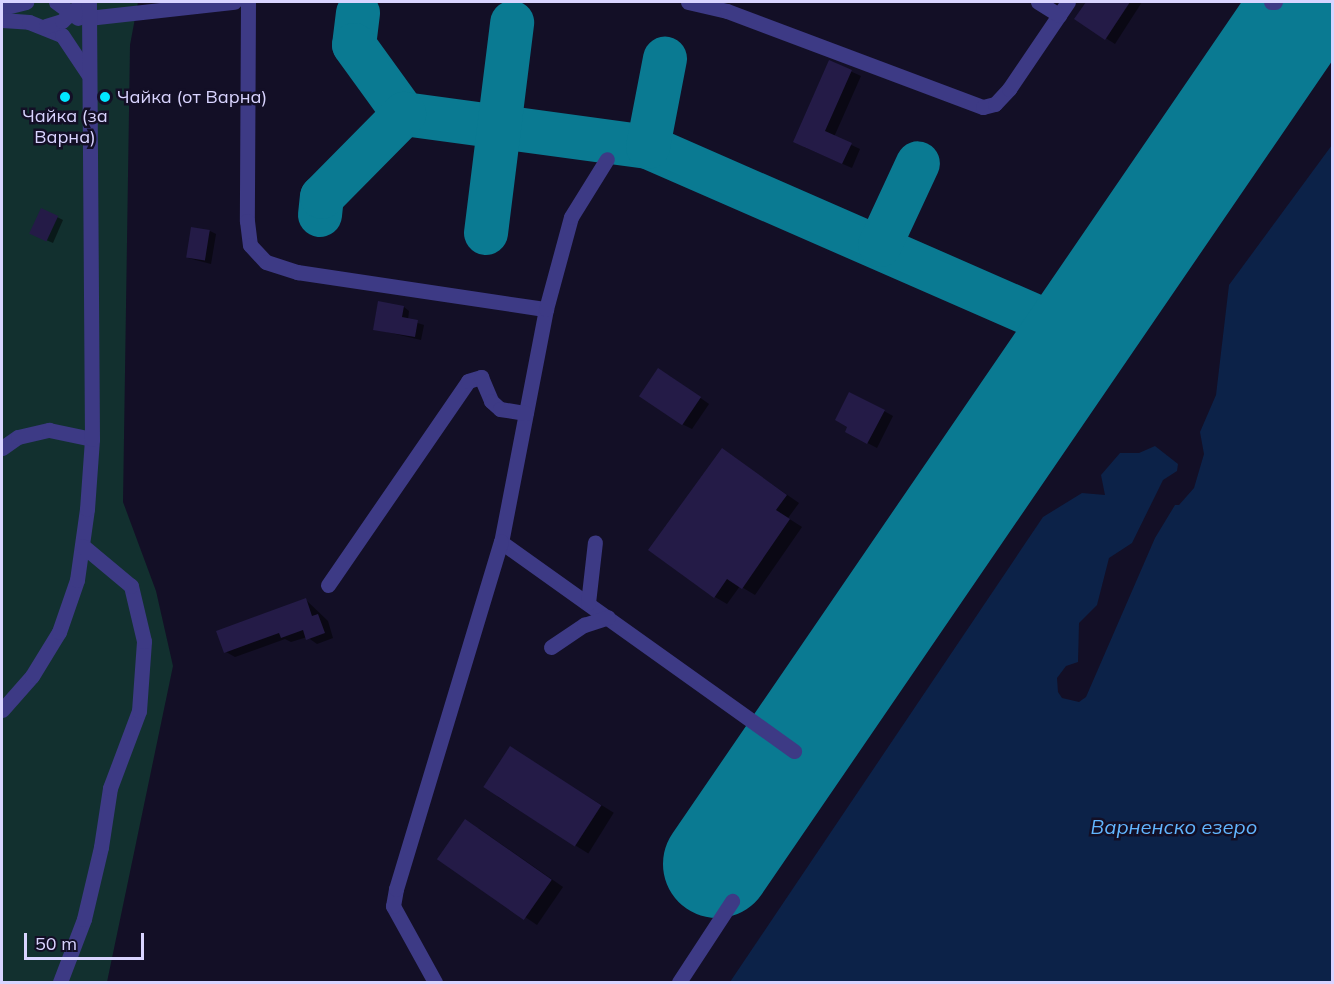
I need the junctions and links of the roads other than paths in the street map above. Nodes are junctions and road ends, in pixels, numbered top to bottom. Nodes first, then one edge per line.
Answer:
1 (22, 2) edge
2 (56, 2) edge
3 (89, 2) edge
4 (234, 2) edge
5 (248, 2) edge
6 (688, 2) edge
7 (1038, 2) edge
8 (1068, 2) edge
9 (1270, 2) edge
10 (1275, 2) edge
11 (78, 7) edge
12 (2, 8) edge
13 (1059, 15) junction
14 (2, 20) edge
15 (88, 23) junction
16 (45, 26) junction
17 (88, 74) junction
18 (607, 159) dead end
19 (546, 309) junction
20 (526, 413) junction
21 (92, 439) junction
22 (2, 448) edge
23 (501, 542) junction
24 (595, 542) dead end
25 (83, 546) junction
26 (328, 585) dead end
27 (588, 603) junction
28 (608, 617) junction
29 (551, 647) dead end
30 (2, 710) edge
31 (794, 750) dead end
32 (732, 902) dead end
33 (60, 982) edge
34 (435, 982) edge
35 (679, 982) edge

1 - 12 street
2 - 11 street
3 - 15 street
4 - 15 street
5 - 19 street
6 - 13 street
7 - 13 street
8 - 13 street
9 - 10 street
11 - 15 street
11 - 16 street
14 - 16 street
15 - 17 street
16 - 17 street
17 - 21 street
18 - 19 street
19 - 20 street
20 - 23 street
20 - 26 street
21 - 22 street
21 - 25 street
23 - 27 street
23 - 34 street
24 - 27 street
25 - 30 street
25 - 33 street
27 - 28 street
28 - 29 street
28 - 31 street
32 - 35 street

